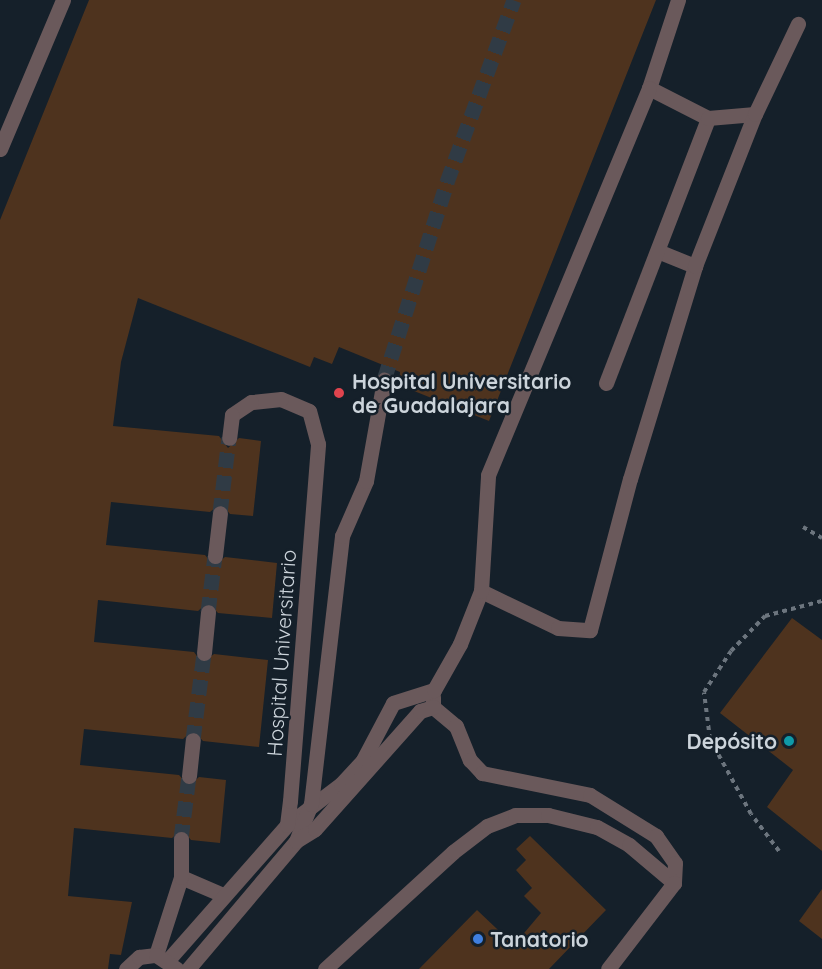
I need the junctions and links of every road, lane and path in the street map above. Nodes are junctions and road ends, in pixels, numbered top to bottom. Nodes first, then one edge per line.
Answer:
1 (63, 0) edge
2 (678, 0) edge
3 (798, 24) dead end
4 (649, 88) junction
5 (755, 114) junction
6 (708, 118) junction
7 (0, 149) edge
8 (660, 252) junction
9 (695, 266) junction
10 (384, 380) tunnel mouth
11 (606, 384) dead end
12 (229, 438) tunnel mouth
13 (220, 513) tunnel mouth
14 (803, 527) dead end
15 (822, 538) edge
16 (215, 556) tunnel mouth
17 (481, 591) junction
18 (822, 602) edge
19 (208, 612) tunnel mouth
20 (204, 653) tunnel mouth
21 (434, 690) junction
22 (433, 707) junction
23 (193, 740) tunnel mouth
24 (189, 776) tunnel mouth
25 (311, 804) junction
26 (287, 825) junction
27 (181, 839) tunnel mouth
28 (296, 841) junction
29 (779, 851) dead end
30 (181, 877) junction
31 (674, 883) junction
32 (223, 895) junction
33 (167, 961) edge
34 (126, 969) edge
35 (188, 969) edge
36 (325, 969) edge
37 (608, 969) edge

1 - 7 street
2 - 4 street
3 - 5 street
4 - 6 street
4 - 17 street
5 - 6 street
5 - 9 street
6 - 8 street
8 - 9 street
8 - 11 street
9 - 17 street
10 - 25 street
12 - 26 street, Hospital Universitario
13 - 16 street
14 - 15 path
17 - 21 street
18 - 29 path
19 - 20 street
21 - 22 street
21 - 25 street
22 - 28 street
22 - 31 street
23 - 24 street
25 - 26 street
25 - 28 street
26 - 32 street
27 - 30 street
28 - 35 street
30 - 32 street
30 - 33 street
31 - 36 street
31 - 37 street
32 - 33 street
33 - 34 street

